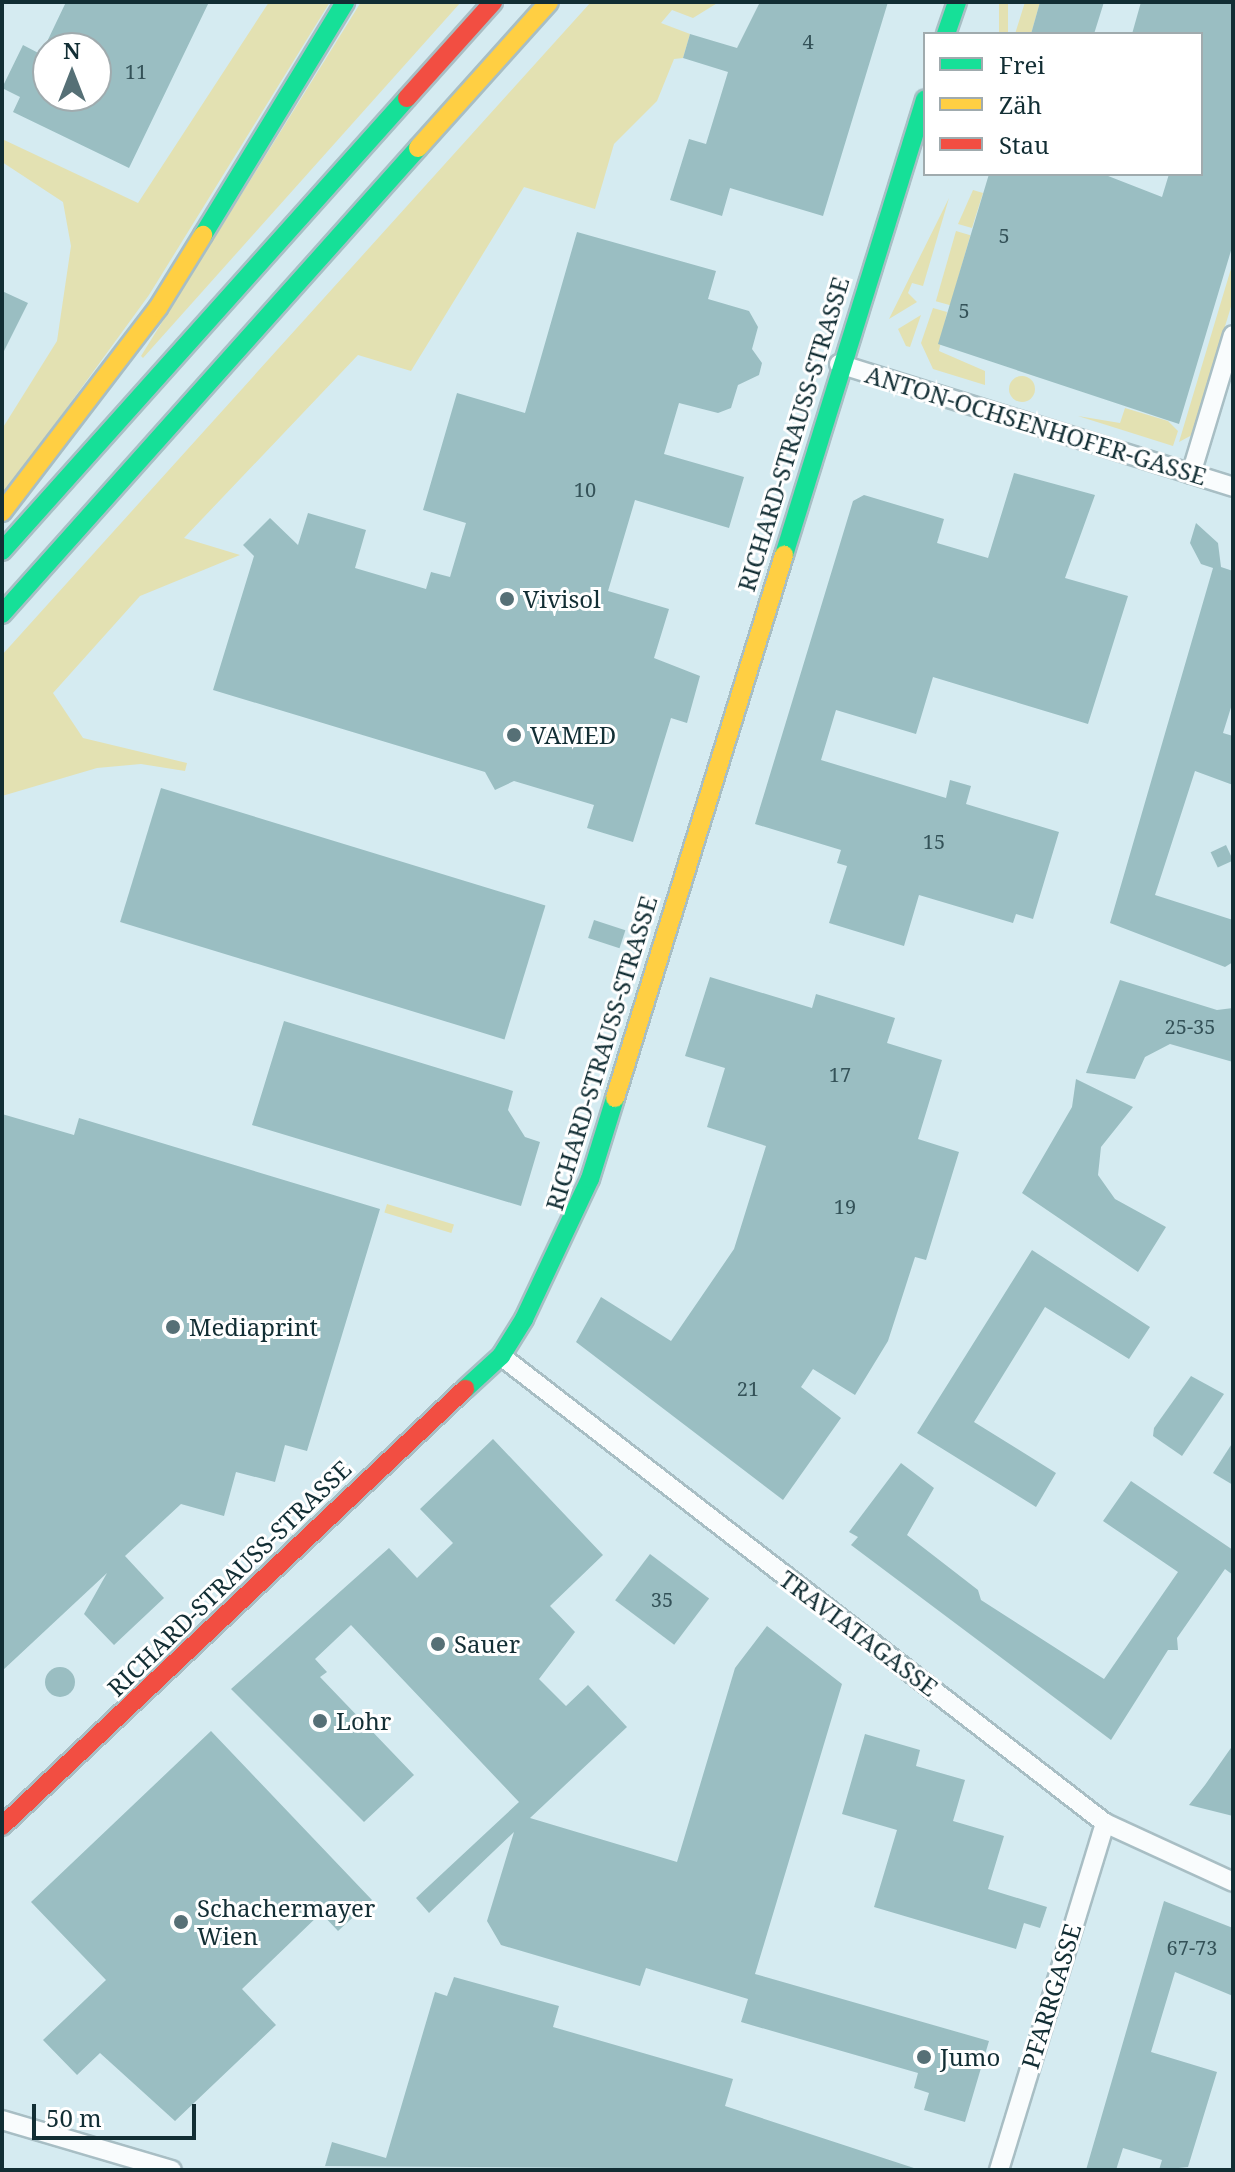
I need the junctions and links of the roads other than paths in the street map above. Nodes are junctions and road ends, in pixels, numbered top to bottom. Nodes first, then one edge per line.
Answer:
1 (345, 2) edge
2 (493, 2) edge
3 (549, 2) edge
4 (957, 2) edge
5 (947, 32) edge
6 (923, 105) edge
7 (1233, 335) edge
8 (839, 364) junction
9 (1191, 474) junction
10 (1233, 487) edge
11 (2, 512) edge
12 (2, 551) edge
13 (2, 614) edge
14 (501, 1356) junction
15 (1105, 1823) junction
16 (2, 1826) edge
17 (1233, 1882) edge
18 (2, 2120) edge
19 (172, 2170) edge
20 (999, 2170) edge

1 - 11 main road
2 - 12 main road
3 - 13 main road
4 - 5 main road
6 - 8 main road, RICHARD-STRAUSS-STRASSE
7 - 9 street
8 - 9 street, ANTON-OCHSENHOFER-GASSE
8 - 14 main road, RICHARD-STRAUSS-STRASSE
9 - 10 street, ANTON-OCHSENHOFER-GASSE
14 - 15 street, TRAVIATAGASSE
14 - 16 main road, RICHARD-STRAUSS-STRASSE
15 - 17 street, TRAVIATAGASSE
15 - 20 street, PFARRGASSE
18 - 19 street

